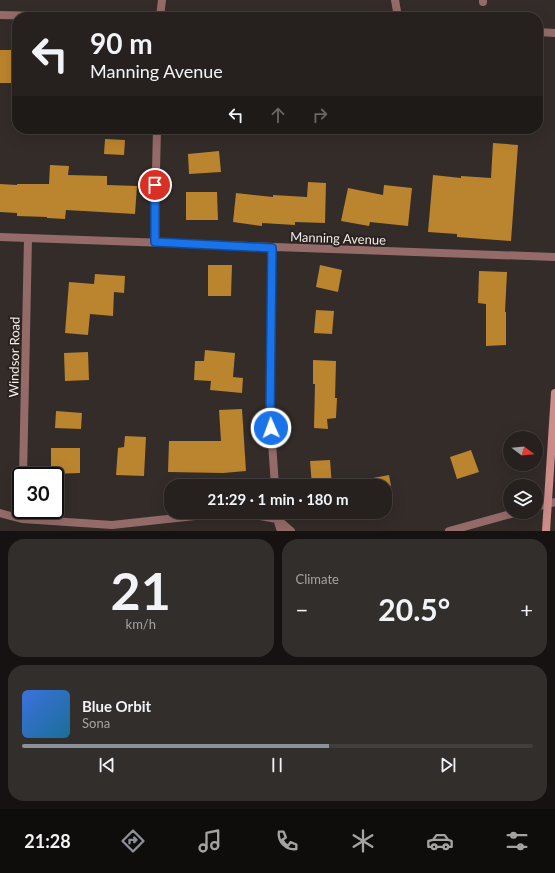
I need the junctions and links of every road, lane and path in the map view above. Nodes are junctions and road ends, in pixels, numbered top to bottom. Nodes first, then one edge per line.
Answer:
1 (162, 0) edge
2 (395, 0) edge
3 (161, 12) edge
4 (397, 12) edge
5 (0, 15) edge
6 (12, 15) edge
7 (543, 32) edge
8 (555, 33) edge
9 (157, 134) edge
10 (0, 237) edge
11 (28, 238) junction
12 (155, 242) junction
13 (272, 248) junction
14 (555, 257) edge
15 (555, 393) edge
16 (23, 467) edge
17 (275, 479) edge
18 (551, 503) edge
19 (0, 513) edge
20 (12, 516) edge
21 (503, 516) edge
22 (22, 519) edge
23 (167, 519) edge
24 (278, 519) edge
25 (280, 519) edge
26 (281, 531) edge
27 (291, 531) edge
28 (449, 531) edge
29 (546, 531) edge

1 - 3 street
2 - 4 street
5 - 6 street
7 - 8 street
9 - 12 street
10 - 11 street, Manning Avenue
11 - 12 street, Manning Avenue
11 - 16 street, Windsor Road
12 - 13 street, Manning Avenue
13 - 14 street, Manning Avenue
13 - 17 street
15 - 18 main road
18 - 29 main road
19 - 20 street
21 - 28 street
22 - 23 street
24 - 26 street
25 - 27 street

